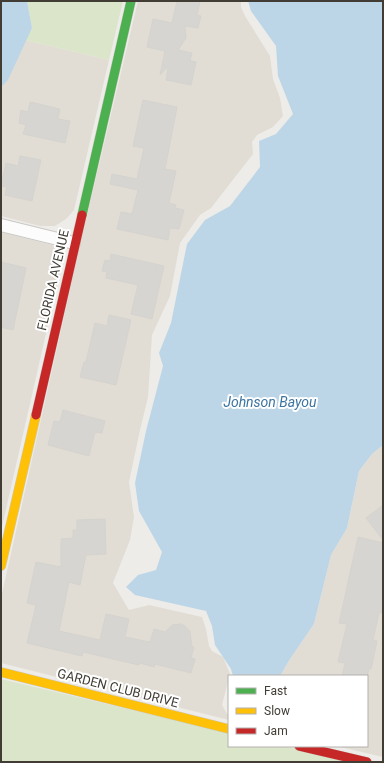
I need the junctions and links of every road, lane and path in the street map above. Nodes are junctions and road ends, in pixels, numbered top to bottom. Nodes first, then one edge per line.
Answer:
1 (131, 1) edge
2 (1, 225) edge
3 (74, 243) junction
4 (1, 566) edge
5 (1, 672) edge
6 (228, 729) edge
7 (304, 747) edge
8 (366, 762) edge

1 - 3 street, FLORIDA AVENUE
2 - 3 street
3 - 4 street, FLORIDA AVENUE
5 - 6 street, GARDEN CLUB DRIVE
7 - 8 street

